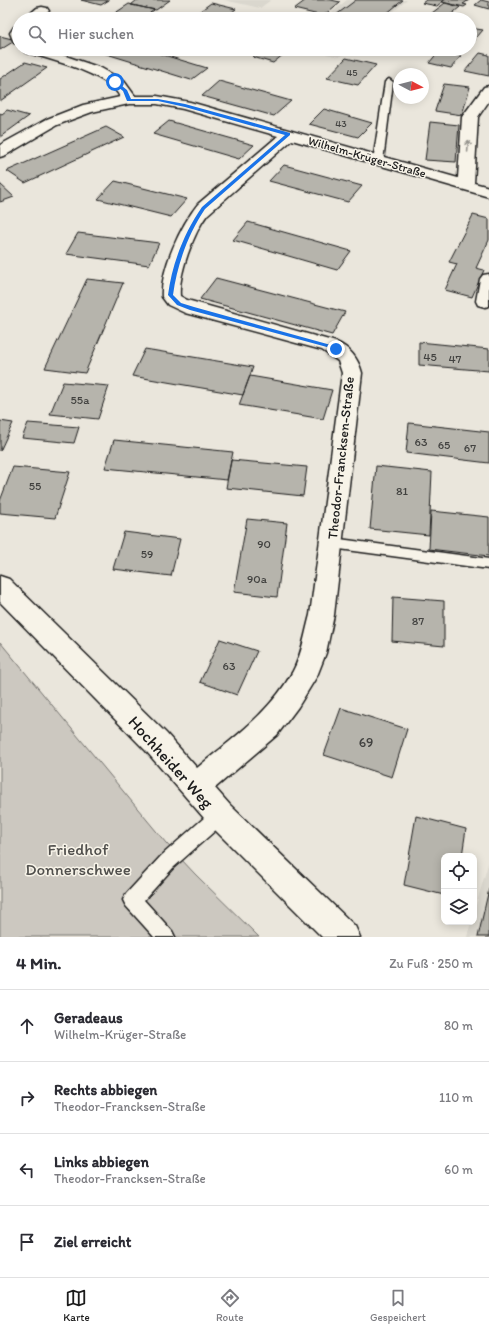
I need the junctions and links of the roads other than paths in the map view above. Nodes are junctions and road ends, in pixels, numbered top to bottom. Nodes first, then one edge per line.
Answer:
1 (54, 56) edge
2 (389, 82) dead end
3 (489, 90) edge
4 (129, 100) junction
5 (289, 134) junction
6 (0, 152) edge
7 (378, 160) junction
8 (466, 185) junction
9 (489, 192) edge
10 (489, 278) edge
11 (485, 301) dead end
12 (332, 543) junction
13 (489, 564) edge
14 (0, 586) edge
15 (195, 787) junction
16 (220, 815) junction
17 (166, 937) edge
18 (344, 937) edge

1 - 4 street
2 - 7 lane
8 -> 3 street
4 - 5 street, Wilhelm-Krüger-Straße
4 - 6 street, Wilhelm-Krüger-Straße
5 - 7 street, Wilhelm-Krüger-Straße
5 - 12 street, Theodor-Francksen-Straße
7 - 8 street, Wilhelm-Krüger-Straße
8 - 9 street, Wilhelm-Krüger-Straße
10 - 11 street
12 - 13 lane
12 - 15 street, Theodor-Francksen-Straße
14 - 15 street, Hochheider Weg
15 - 16 street, Hochheider Weg
16 - 17 lane
16 - 18 street, Hochheider Weg

